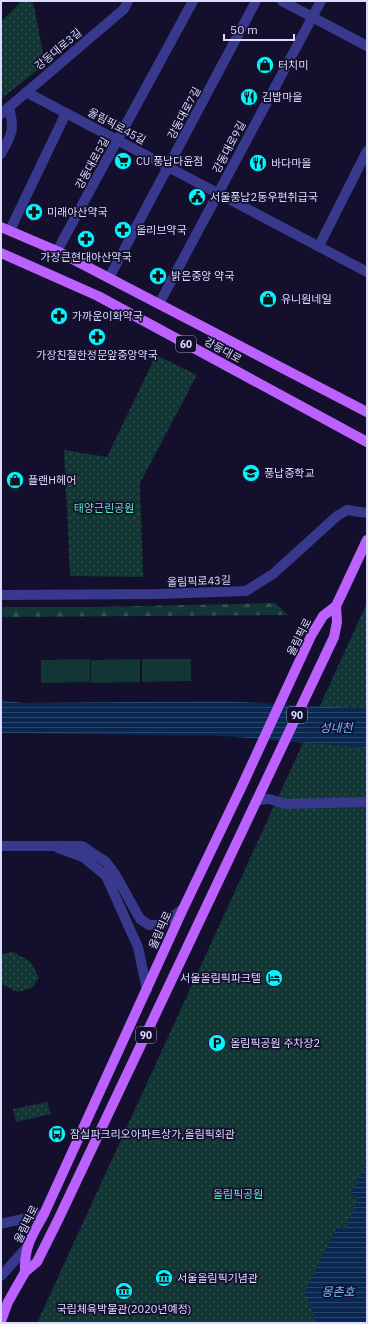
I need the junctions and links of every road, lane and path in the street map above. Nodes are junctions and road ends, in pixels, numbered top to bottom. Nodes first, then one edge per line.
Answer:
1 (128, 1) edge
2 (192, 1) edge
3 (256, 1) edge
4 (282, 1) edge
5 (321, 1) edge
6 (312, 17) junction
7 (367, 46) edge
8 (26, 92) junction
9 (9, 107) junction
10 (66, 113) junction
11 (1, 114) edge
12 (118, 141) junction
13 (367, 151) edge
14 (1, 154) edge
15 (169, 167) junction
16 (218, 194) junction
17 (5, 228) edge
18 (319, 246) junction
19 (57, 251) junction
20 (1, 253) edge
21 (367, 272) edge
22 (109, 278) junction
23 (159, 304) junction
24 (367, 412) edge
25 (367, 442) edge
26 (367, 513) edge
27 (367, 540) edge
28 (1, 595) edge
29 (336, 606) junction
30 (259, 797) junction
31 (367, 802) edge
32 (1, 846) edge
33 (53, 846) junction
34 (183, 909) junction
35 (147, 990) junction
36 (44, 1214) junction
37 (1, 1224) edge
38 (27, 1247) junction
39 (26, 1272) junction
40 (1, 1276) edge
41 (5, 1302) edge
42 (1, 1321) edge

1 - 8 street, 강동대로3길
2 - 12 street, 강동대로5길
3 - 15 street, 강동대로7길
4 - 6 street
5 - 6 street, 강동대로9길
6 - 7 street
6 - 16 street, 강동대로9길
8 - 9 street, 강동대로3길
8 - 10 street, 올림픽로45길
9 - 11 street, 강동대로3길
9 - 14 street
10 - 12 street, 올림픽로45길
10 - 17 street, 강동대로
12 - 15 street, 올림픽로45길
12 - 19 street, 강동대로5길
13 - 18 street
15 - 16 street, 올림픽로45길
15 - 22 street, 강동대로7길
16 - 18 street, 올림픽로45길
16 - 23 street, 강동대로9길
17 - 19 main road, 강동대로 / 60
18 - 21 street, 올림픽로45길
19 - 22 main road, 강동대로 / 60
20 - 25 main road, 강동대로 / 60
22 - 23 main road, 강동대로 / 60
23 - 24 main road, 강동대로 / 60
26 - 28 street, 올림픽로43길
27 - 29 main road, 올림픽로 / 90
29 - 30 main road, 올림픽로 / 90
29 - 34 main road, 올림픽로 / 90
30 - 31 street
30 - 39 main road, 올림픽로 / 90
32 - 33 street
33 - 34 street
33 - 35 street
34 - 35 main road, 올림픽로 / 90
35 - 36 main road, 올림픽로 / 90
36 - 37 street
36 - 38 main road, 올림픽로 / 90
38 - 39 main road, 올림픽로 / 90
38 - 40 street
39 - 41 main road, 올림픽로 / 90
41 - 42 main road, 올림픽로 / 90

